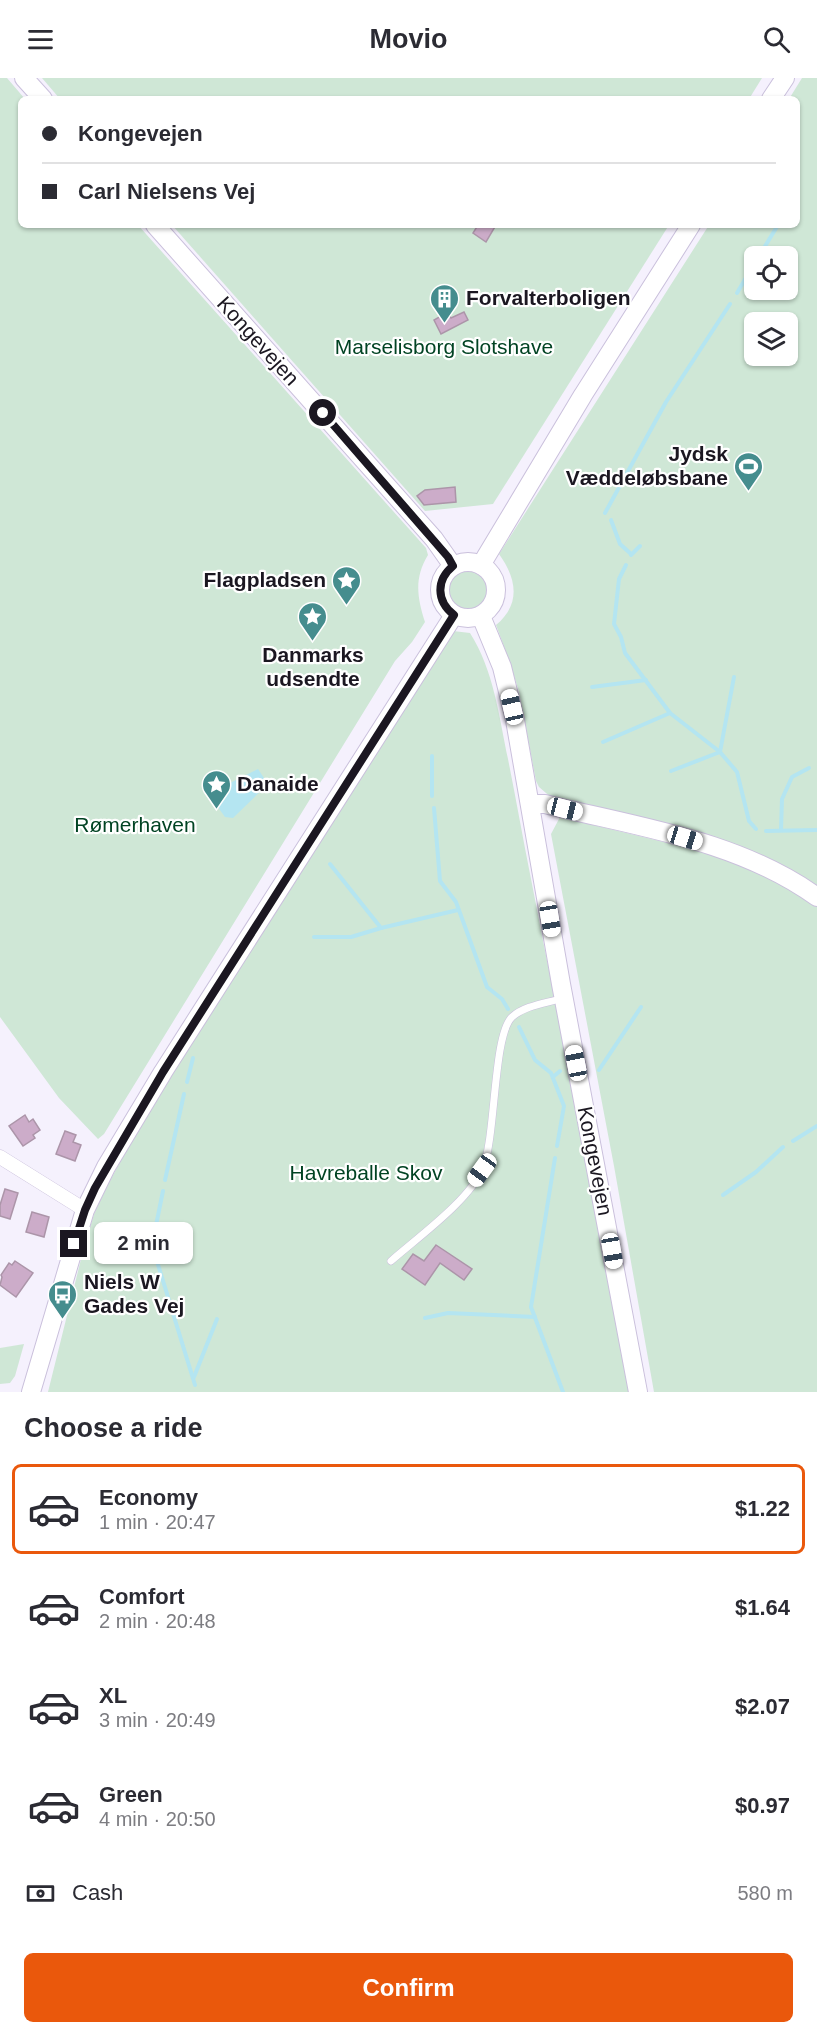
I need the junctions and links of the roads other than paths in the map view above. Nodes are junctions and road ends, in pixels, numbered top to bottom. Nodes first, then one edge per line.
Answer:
1 (24, 78) edge
2 (785, 78) edge
3 (40, 96) edge
4 (773, 96) edge
5 (158, 228) edge
6 (689, 228) edge
7 (480, 565) junction
8 (453, 566) junction
9 (454, 615) junction
10 (481, 616) junction
11 (530, 804) junction
12 (817, 897) edge
13 (564, 998) junction
14 (0, 1157) edge
15 (85, 1210) junction
16 (391, 1261) dead end
17 (31, 1392) edge
18 (638, 1392) edge

1 - 3 street
2 - 4 street
5 - 8 street, Kongevejen
6 - 7 street
7 - 8 street
7 - 10 street
8 - 9 street
9 - 10 street
9 - 15 street
10 - 11 street, Kongevejen
11 - 12 street
11 - 13 street, Kongevejen
13 - 16 lane
13 - 18 street, Kongevejen
14 - 15 street
15 - 17 street

